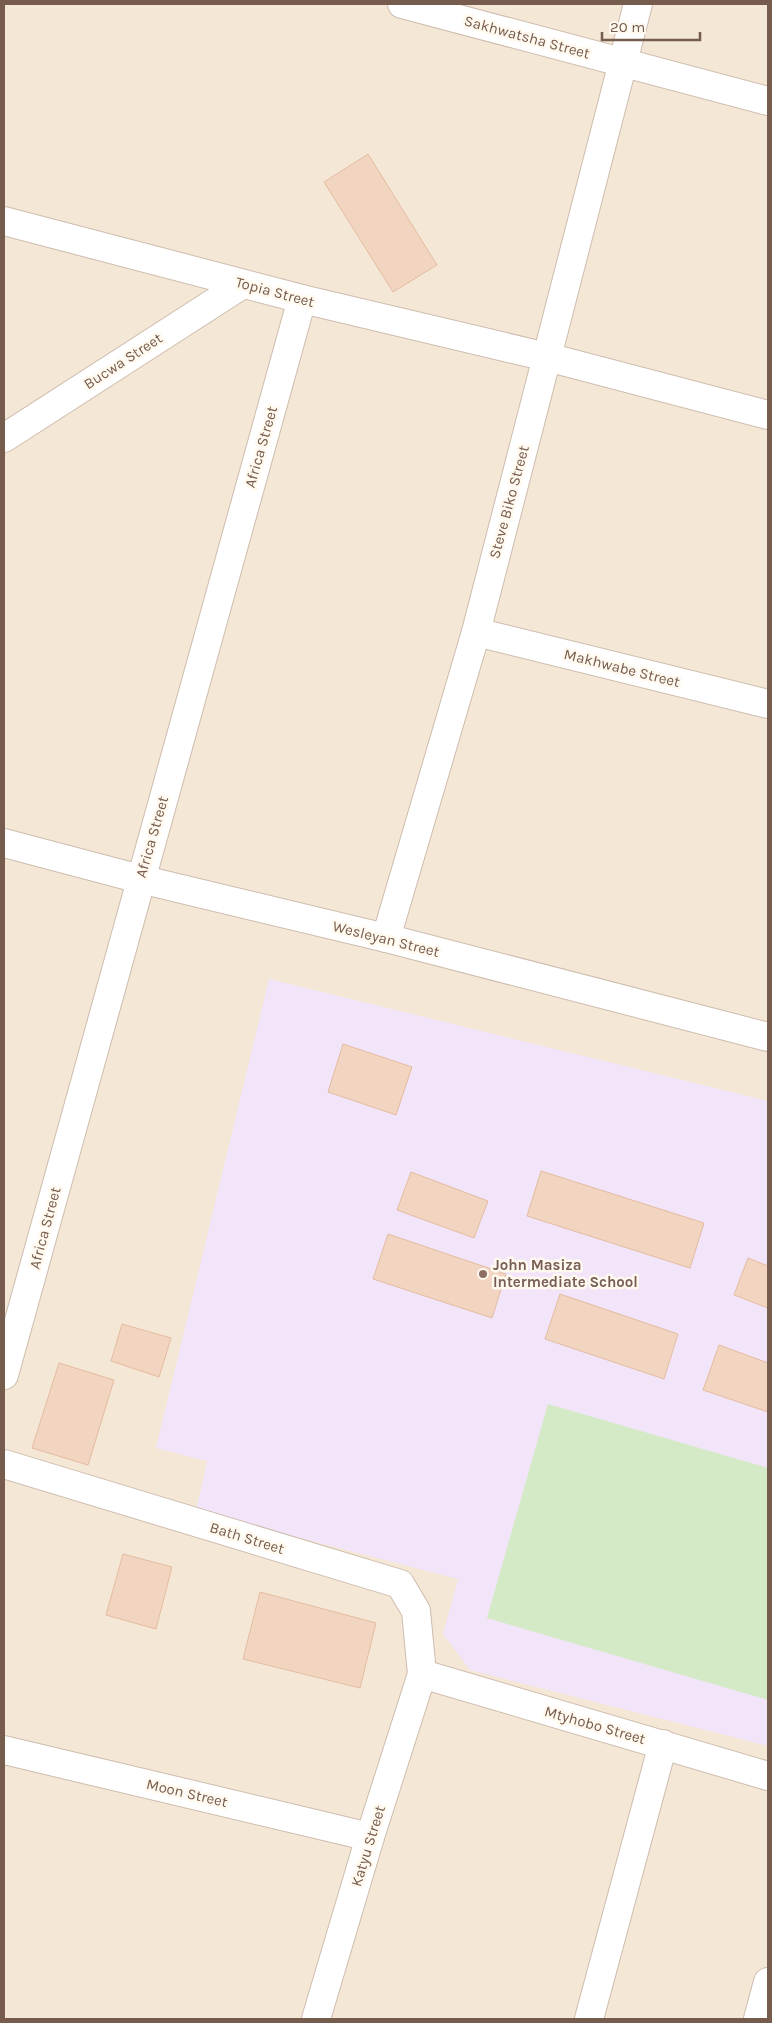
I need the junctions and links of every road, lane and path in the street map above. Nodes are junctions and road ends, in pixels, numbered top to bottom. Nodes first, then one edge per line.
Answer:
1 (402, 4) edge
2 (638, 4) edge
3 (624, 63) junction
4 (768, 101) edge
5 (4, 221) edge
6 (243, 284) junction
7 (302, 299) junction
8 (547, 357) junction
9 (768, 415) edge
10 (4, 438) edge
11 (476, 632) junction
12 (768, 704) edge
13 (4, 843) edge
14 (140, 879) junction
15 (386, 938) junction
16 (768, 1037) edge
17 (4, 1375) edge
18 (4, 1464) edge
19 (422, 1674) junction
20 (663, 1744) junction
21 (4, 1750) edge
22 (768, 1776) edge
23 (370, 1837) junction
24 (768, 1982) edge
25 (316, 2019) edge
26 (589, 2019) edge
27 (758, 2019) edge

1 - 3 street, Sakhwatsha Street
2 - 3 street, Steve Biko Street
3 - 4 street, Sakhwatsha Street
3 - 8 street, Steve Biko Street
5 - 6 street, Topia Street
6 - 7 street, Topia Street
6 - 10 street, Bucwa Street
7 - 8 street, Topia Street
7 - 14 street, Africa Street
8 - 9 street
8 - 11 street, Steve Biko Street
11 - 12 street, Makhwabe Street
11 - 15 street, Steve Biko Street
13 - 14 street, Wesleyan Street
14 - 15 street, Wesleyan Street
14 - 17 street, Africa Street
15 - 16 street, Wesleyan Street
18 - 19 street, Bath Street
19 - 20 street, Mtyhobo Street
19 - 23 street, Katyu Street
20 - 22 street, Mtyhobo Street
20 - 26 street
21 - 23 street, Moon Street
23 - 25 street, Katyu Street
24 - 27 street

